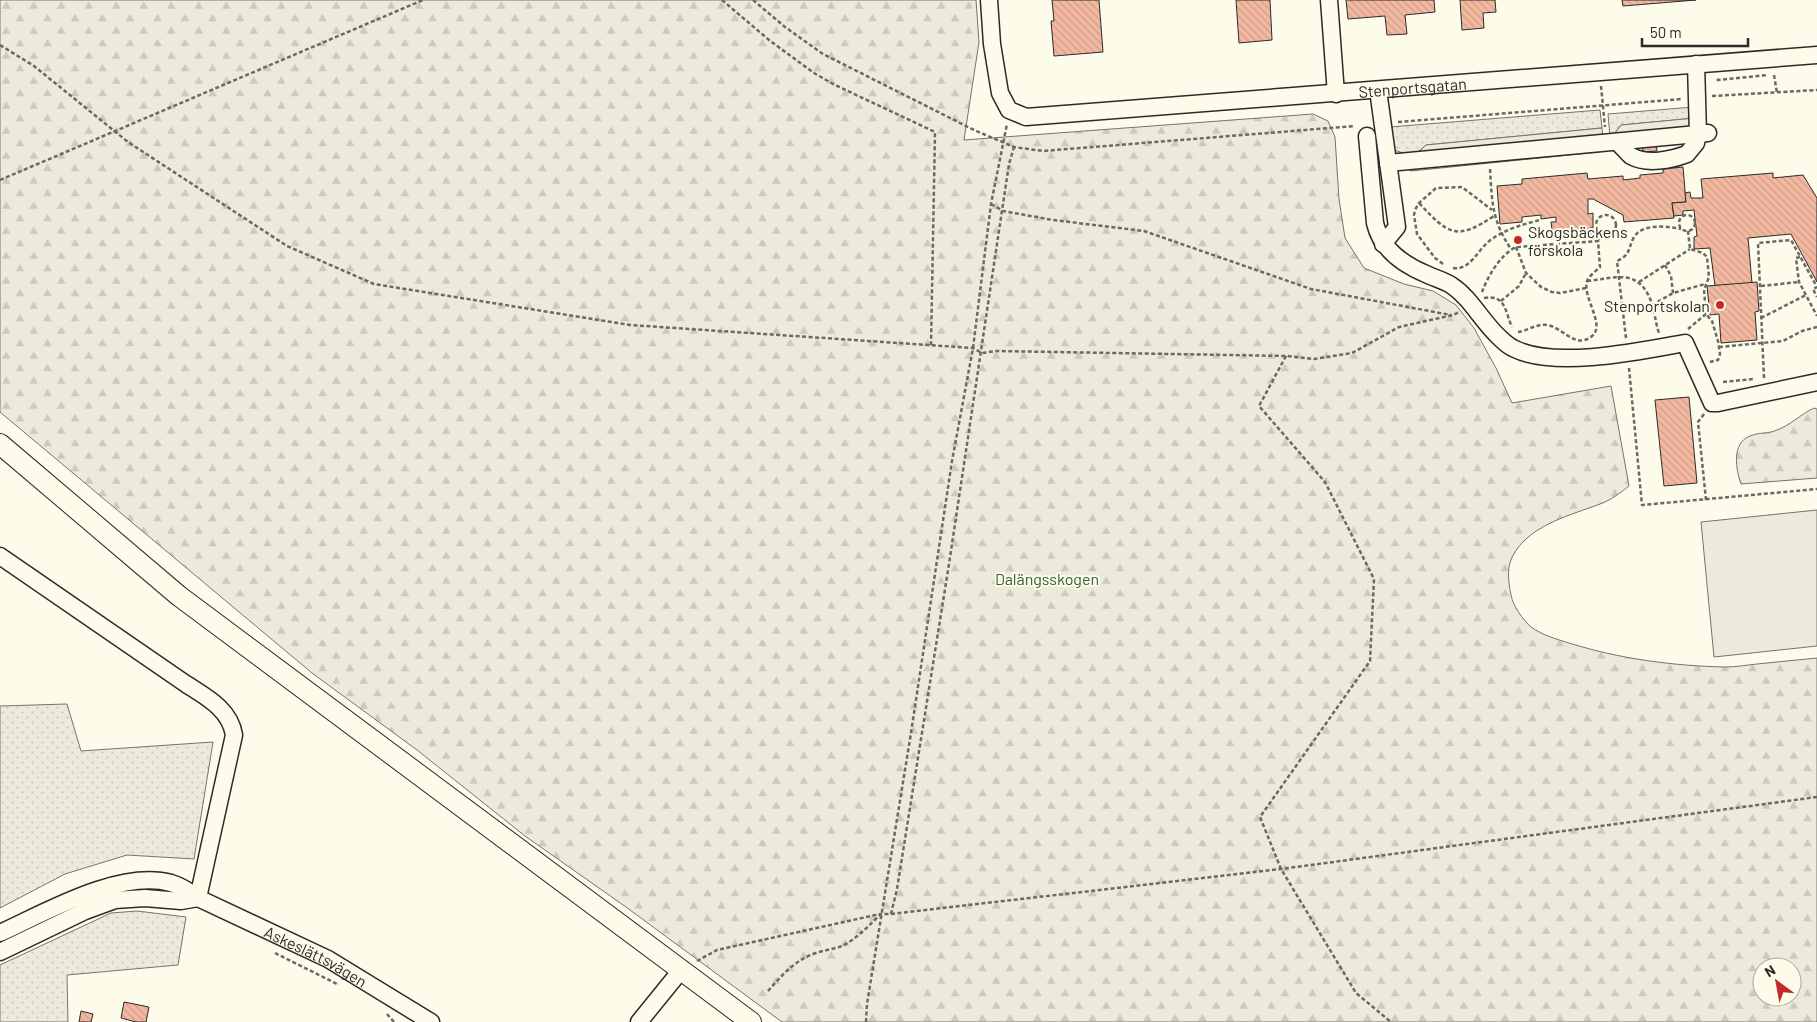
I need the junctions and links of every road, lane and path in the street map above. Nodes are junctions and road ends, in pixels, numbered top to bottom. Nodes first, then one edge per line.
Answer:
1 (423, 0) edge
2 (722, 0) edge
3 (989, 0) edge
4 (1329, 0) edge
5 (0, 45) edge
6 (1817, 55) edge
7 (1696, 64) junction
8 (1600, 72) junction
9 (1774, 75) dead end
10 (1378, 90) junction
11 (1777, 93) dead end
12 (1336, 94) junction
13 (1009, 110) junction
14 (114, 131) junction
15 (1703, 133) junction
16 (1367, 136) dead end
17 (1612, 142) junction
18 (1014, 147) dead end
19 (1388, 163) junction
20 (1490, 168) dead end
21 (0, 180) edge
22 (1420, 203) junction
23 (991, 204) junction
24 (1492, 210) junction
25 (1003, 211) junction
26 (1494, 216) junction
27 (1540, 220) dead end
28 (1681, 228) junction
29 (1688, 231) junction
30 (1600, 233) junction
31 (1500, 234) junction
32 (1598, 241) junction
33 (1383, 244) junction
34 (1516, 247) junction
35 (1690, 249) junction
36 (1510, 250) junction
37 (1800, 257) junction
38 (1665, 265) junction
39 (1526, 273) junction
40 (1619, 278) junction
41 (1587, 282) junction
42 (1639, 282) junction
43 (1799, 282) junction
44 (1705, 284) junction
45 (1761, 286) junction
46 (1586, 288) junction
47 (1673, 293) junction
48 (1806, 295) junction
49 (1817, 297) edge
50 (1501, 301) junction
51 (1471, 305) junction
52 (1652, 305) junction
53 (1706, 314) junction
54 (1453, 315) junction
55 (1817, 316) edge
56 (1760, 318) junction
57 (1817, 327) edge
58 (1685, 343) junction
59 (1762, 343) junction
60 (931, 345) junction
61 (1663, 347) junction
62 (1719, 347) junction
63 (973, 348) junction
64 (1628, 353) junction
65 (982, 354) junction
66 (1286, 356) junction
67 (1694, 366) junction
68 (1764, 378) dead end
69 (1817, 382) edge
70 (1712, 403) junction
71 (0, 444) edge
72 (1817, 489) edge
73 (1706, 500) junction
74 (0, 556) edge
75 (1817, 797) edge
76 (1281, 869) junction
77 (198, 898) junction
78 (882, 914) junction
79 (891, 914) junction
80 (0, 933) edge
81 (0, 952) edge
82 (273, 952) dead end
83 (682, 969) junction
84 (344, 988) dead end
85 (768, 991) dead end
86 (386, 1013) dead end
87 (394, 1022) edge
88 (430, 1022) edge
89 (639, 1022) edge
90 (751, 1022) edge
91 (866, 1022) edge
92 (1391, 1022) edge

1 - 14 path
2 - 60 path
3 - 13 street
4 - 12 street
5 - 14 path
6 - 7 street, Stenportsgatan
7 - 8 street, Stenportsgatan
7 - 15 street
8 - 10 street, Stenportsgatan
8 - 17 path
9 - 11 path
10 - 12 street, Stenportsgatan
10 - 19 street
12 - 13 street, Stenportsgatan
13 - 23 path
14 - 21 path
14 - 60 path
15 - 17 street
15 - 17 street
16 - 33 street
17 - 19 street
18 - 25 path
19 - 33 street
20 - 24 path
22 - 24 path
22 - 26 path
22 - 31 path
23 - 25 path
23 - 63 path
24 - 26 path
25 - 54 path
25 - 65 path
26 - 31 path
27 - 31 path
28 - 29 path
28 - 29 path
28 - 40 path
29 - 35 path
30 - 30 path
30 - 32 path
31 - 36 path
32 - 34 path
32 - 41 path
33 - 51 street
34 - 36 path
34 - 39 path
35 - 38 path
35 - 44 path
36 - 50 path
37 - 43 path
37 - 45 path
37 - 49 path
38 - 42 path
38 - 47 path
39 - 46 path
39 - 50 path
40 - 41 path
40 - 42 path
40 - 64 path
41 - 46 path
42 - 52 path
43 - 45 path
43 - 48 path
44 - 47 path
44 - 53 path
45 - 56 path
46 - 50 path
47 - 52 path
48 - 55 path
48 - 56 path
51 - 54 path
51 - 64 street
52 - 61 path
53 - 58 path
53 - 62 path
54 - 66 path
56 - 59 path
57 - 59 path
58 - 61 street
58 - 67 street
59 - 62 path
59 - 68 path
60 - 63 path
61 - 64 street
62 - 67 path
63 - 65 path
63 - 78 path
64 - 73 path
65 - 66 path
65 - 79 path
66 - 76 path
67 - 70 street
69 - 70 street
70 - 73 path
71 - 83 main road
72 - 73 path
74 - 77 street
75 - 76 path
76 - 79 path
76 - 92 path
77 - 80 street, Askeslättsvägen
77 - 81 street
77 - 88 street, Askeslättsvägen
78 - 79 path
78 - 83 path
78 - 85 path
78 - 91 path
82 - 84 path
83 - 89 street
83 - 90 main road
86 - 87 path

